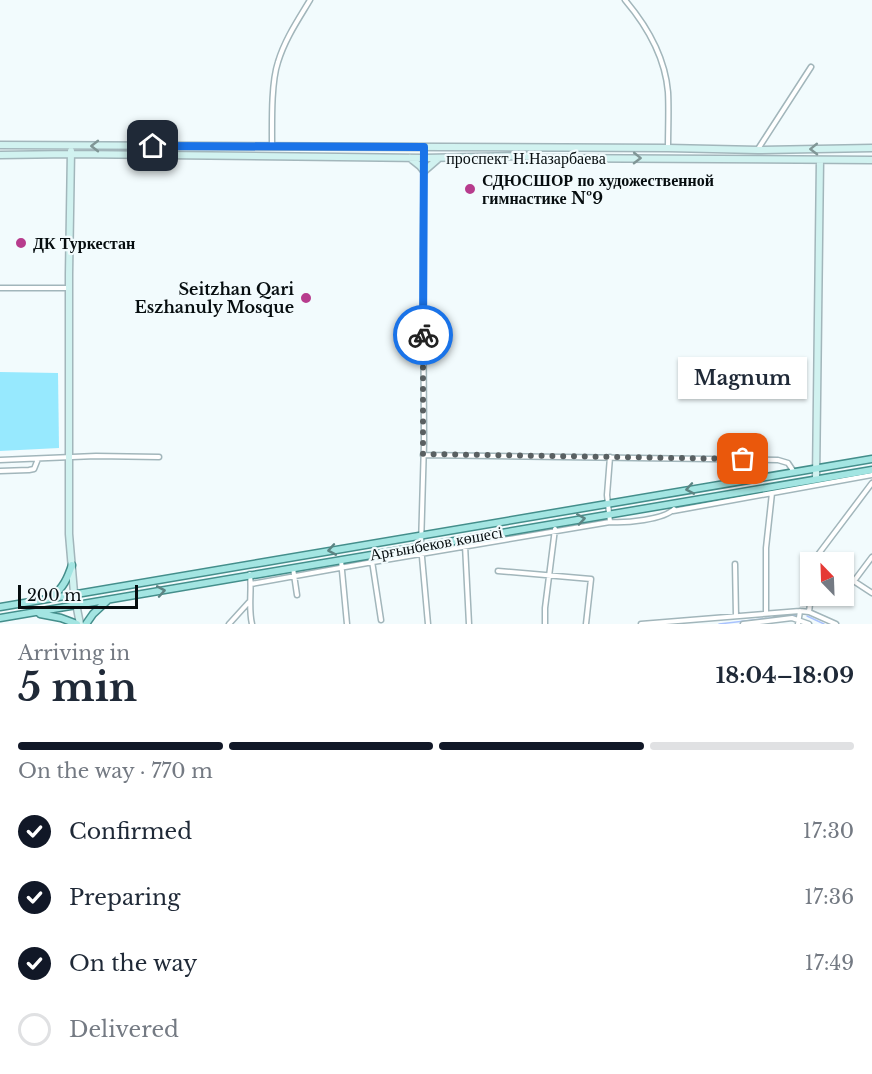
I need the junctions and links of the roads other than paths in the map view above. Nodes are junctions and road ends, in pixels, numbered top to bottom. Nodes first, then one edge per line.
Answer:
1 (310, 0) edge
2 (625, 0) edge
3 (811, 67) dead end
4 (0, 145) edge
5 (71, 146) junction
6 (272, 146) junction
7 (424, 147) junction
8 (668, 148) junction
9 (872, 148) edge
10 (758, 150) junction
11 (71, 154) junction
12 (0, 155) edge
13 (410, 158) junction
14 (424, 158) junction
15 (440, 158) junction
16 (820, 160) junction
17 (872, 160) edge
18 (424, 171) junction
19 (0, 288) edge
20 (69, 288) junction
21 (423, 454) junction
22 (159, 457) dead end
23 (610, 457) junction
24 (69, 458) junction
25 (38, 459) junction
26 (872, 459) edge
27 (0, 460) edge
28 (816, 469) junction
29 (872, 470) edge
30 (0, 471) edge
31 (794, 472) junction
32 (872, 475) edge
33 (816, 479) junction
34 (872, 483) edge
35 (772, 493) junction
36 (608, 503) junction
37 (676, 503) junction
38 (674, 511) junction
39 (608, 514) junction
40 (610, 522) junction
41 (555, 527) junction
42 (421, 535) junction
43 (463, 539) junction
44 (421, 546) junction
45 (466, 547) junction
46 (820, 552) edge
47 (372, 554) junction
48 (422, 554) junction
49 (872, 556) edge
50 (341, 560) junction
51 (373, 562) junction
52 (72, 564) junction
53 (735, 564) dead end
54 (293, 567) junction
55 (342, 568) junction
56 (498, 571) dead end
57 (250, 574) junction
58 (294, 576) junction
59 (550, 576) junction
60 (854, 581) joint
61 (251, 584) junction
62 (74, 593) junction
63 (872, 593) edge
64 (297, 595) dead end
65 (49, 598) junction
66 (109, 600) junction
67 (250, 602) junction
68 (76, 605) junction
69 (810, 606) edge
70 (0, 607) edge
71 (800, 611) junction
72 (809, 612) junction
73 (34, 613) junction
74 (766, 614) junction
75 (736, 616) junction
76 (0, 618) edge
77 (381, 620) dead end
78 (798, 622) edge
79 (79, 624) edge
80 (86, 624) edge
81 (229, 624) edge
82 (252, 624) edge
83 (347, 624) edge
84 (428, 624) edge
85 (469, 624) edge
86 (545, 624) edge
87 (586, 624) edge
88 (641, 624) edge
89 (744, 624) edge
90 (809, 624) edge
91 (836, 624) edge

1 - 6 street
2 - 8 street
3 - 10 street
4 - 5 main road, проспект Н.Назарбаева
6 -> 5 main road, проспект Н.Назарбаева
5 - 11 main road
6 - 7 main road, проспект Н.Назарбаева
7 - 8 main road, проспект Н.Назарбаева
7 - 14 street
8 - 10 main road, проспект Н.Назарбаева
9 -> 10 main road, проспект Н.Назарбаева
11 - 12 main road, проспект Н.Назарбаева
11 - 13 main road, проспект Н.Назарбаева
11 - 20 main road
13 - 14 main road, проспект Н.Назарбаева
13 - 18 main road
14 - 15 main road, проспект Н.Назарбаева
14 - 18 street
15 -> 16 main road, проспект Н.Назарбаева
15 - 18 main road
16 - 17 main road, проспект Н.Назарбаева
16 - 28 main road
18 - 21 street
19 - 20 street
20 - 24 main road
21 - 23 street
21 - 42 street
22 - 24 street
23 - 31 street
23 - 36 street
24 - 25 street
24 - 52 main road
25 - 27 street
25 - 30 street
26 - 28 main road, Арғынбеков көшесі
28 - 31 main road, Арғынбеков көшесі
28 - 33 main road
29 - 33 main road, Арғынбеков көшесі
31 -> 36 main road, Арғынбеков көшесі
32 - 35 street
33 - 37 main road, Арғынбеков көшесі
34 - 46 street
35 - 38 street
35 - 74 street
36 - 39 street
36 - 42 main road, Арғынбеков көшесі
37 - 38 street
37 - 39 main road, Арғынбеков көшесі
38 - 40 street
39 - 40 street
41 -> 39 main road, Арғынбеков көшесі
40 - 41 street
41 - 43 main road, Арғынбеков көшесі
41 - 45 street
41 - 59 street
42 - 44 street
42 -> 62 main road, Арғынбеков көшесі
43 - 44 main road, Арғынбеков көшесі
43 - 45 street
44 - 47 main road, Арғынбеков көшесі
44 - 48 street
45 - 48 street
45 - 85 street
47 - 50 main road, Арғынбеков көшесі
47 - 51 street
48 - 51 street
48 - 84 street
49 - 60 street
50 - 54 main road, Арғынбеков көшесі
50 - 55 street
51 - 55 street
51 - 77 street
52 - 62 main road
52 - 65 main road
53 - 75 street
54 - 57 main road, Арғынбеков көшесі
54 - 58 street
55 - 58 street
55 - 83 street
56 - 59 street
57 - 61 street
66 -> 57 main road, Арғынбеков көшесі
58 - 61 street
58 - 64 street
59 - 86 street
59 - 87 street
60 - 63 street
61 - 67 street
62 - 65 main road, Арғынбеков көшесі
62 - 68 main road
65 - 70 main road, Арғынбеков көшесі
66 - 68 main road, Арғынбеков көшесі
66 - 80 main road
67 - 81 street
67 - 82 street
68 - 73 main road, Арғынбеков көшесі
68 - 79 main road
69 - 72 street
71 - 72 street
71 - 74 street
71 - 78 street
72 - 91 street
73 - 76 main road, Арғынбеков көшесі
73 - 79 main road
74 - 75 street
75 - 88 street
78 - 89 street
78 - 90 street

